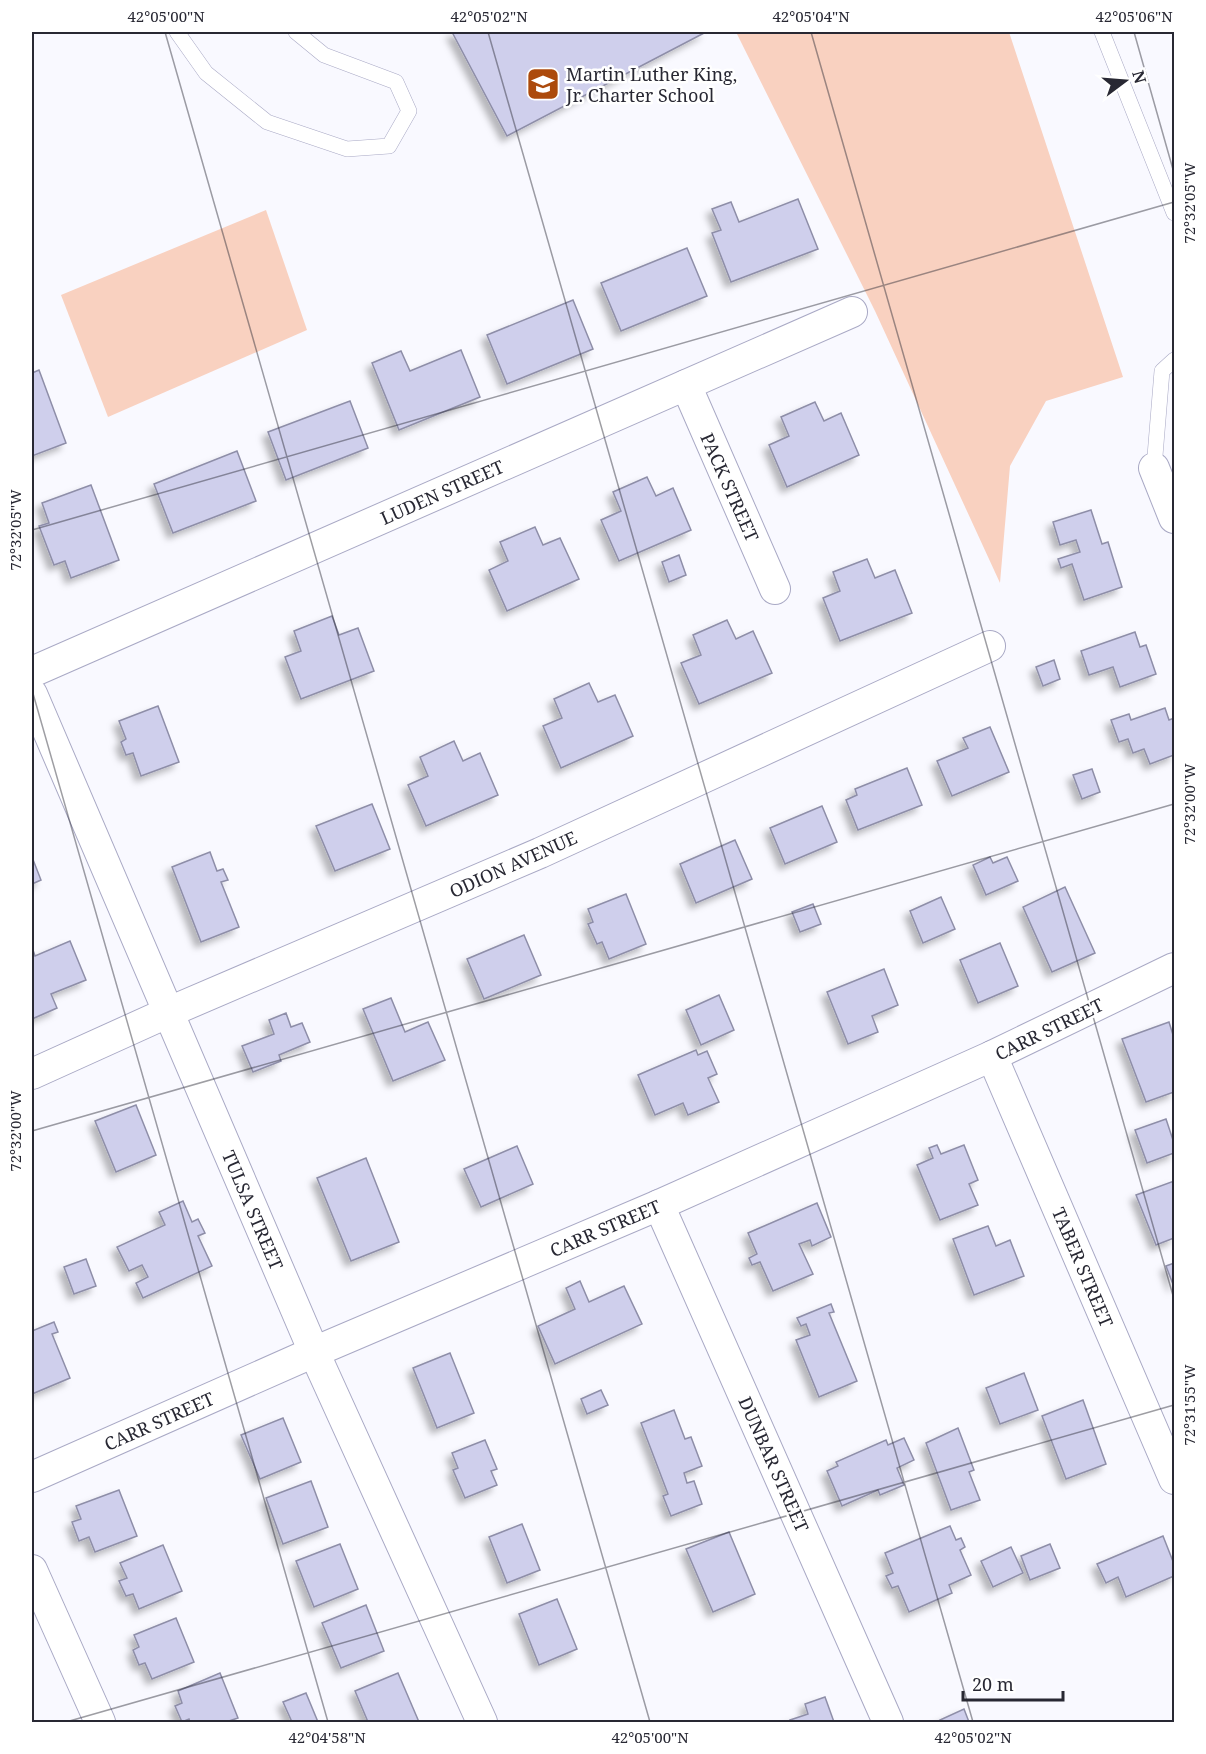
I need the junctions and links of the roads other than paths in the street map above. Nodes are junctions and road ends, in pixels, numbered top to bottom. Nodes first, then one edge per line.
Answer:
1 (177, 32) edge
2 (296, 32) edge
3 (1102, 32) edge
4 (1174, 213) edge
5 (852, 312) dead end
6 (1174, 360) edge
7 (686, 385) junction
8 (1155, 468) joint
9 (1174, 518) edge
10 (775, 589) dead end
11 (990, 646) dead end
12 (32, 672) edge
13 (32, 694) edge
14 (1174, 968) edge
15 (169, 1012) junction
16 (992, 1056) junction
17 (32, 1074) edge
18 (659, 1205) junction
19 (314, 1352) junction
20 (32, 1477) edge
21 (1174, 1479) edge
22 (32, 1570) edge
23 (100, 1722) edge
24 (482, 1722) edge
25 (888, 1722) edge

1 - 2 lane
3 - 4 lane
5 - 7 street, LUDEN STREET
6 - 8 lane
7 - 10 street, PACK STREET
7 - 12 street, LUDEN STREET
8 - 9 street
11 - 15 street, ODION AVENUE
13 - 15 street, TULSA STREET
14 - 16 street, CARR STREET
15 - 17 street, ODION AVENUE
15 - 19 street, TULSA STREET
16 - 18 street, CARR STREET
16 - 21 street, TABER STREET
18 - 19 street, CARR STREET
18 - 25 street, DUNBAR STREET
19 - 20 street, CARR STREET
19 - 24 street, TULSA STREET
22 - 23 street

